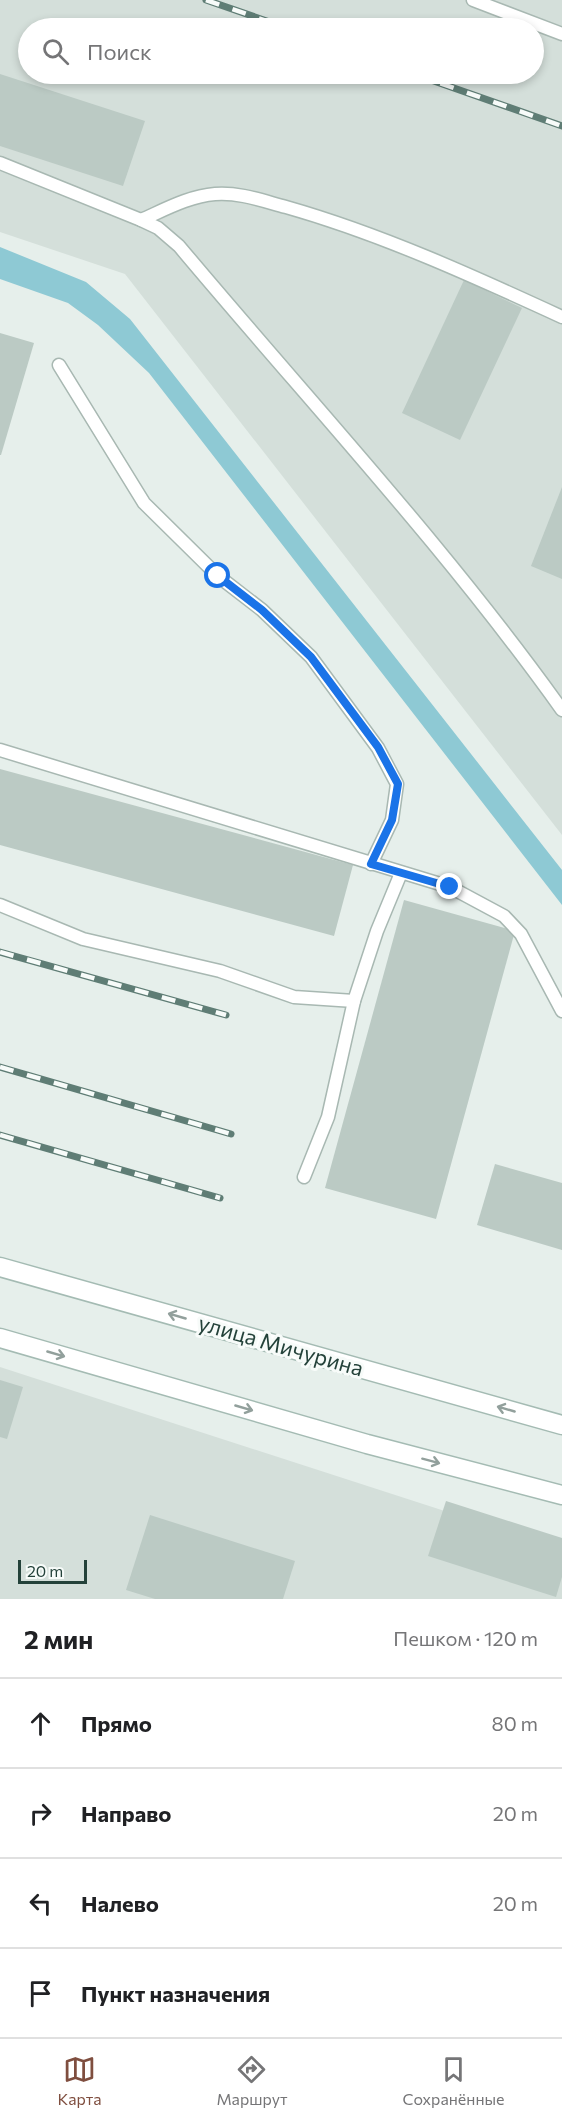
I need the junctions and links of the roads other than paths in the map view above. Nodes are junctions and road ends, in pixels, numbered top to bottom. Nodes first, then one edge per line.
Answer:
1 (474, 0) edge
2 (521, 18) edge
3 (544, 27) edge
4 (562, 34) edge
5 (0, 163) edge
6 (141, 220) junction
7 (562, 317) edge
8 (59, 365) dead end
9 (562, 710) edge
10 (0, 750) edge
11 (371, 864) junction
12 (401, 873) junction
13 (0, 904) edge
14 (354, 1001) junction
15 (562, 1011) edge
16 (304, 1177) dead end
17 (0, 1267) edge
18 (0, 1338) edge
19 (562, 1425) edge
20 (562, 1495) edge

1 - 2 lane
3 - 4 lane
5 - 6 lane
6 - 7 lane
6 - 9 lane
8 - 11 lane
10 - 11 lane
11 - 12 lane
12 - 14 lane
12 - 15 lane
13 - 14 lane
14 - 16 lane
19 -> 17 main road, улица Мичурина
18 -> 20 main road

